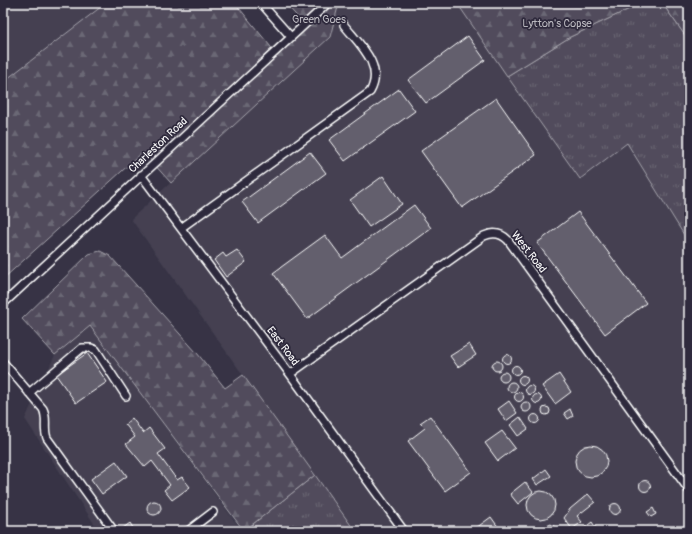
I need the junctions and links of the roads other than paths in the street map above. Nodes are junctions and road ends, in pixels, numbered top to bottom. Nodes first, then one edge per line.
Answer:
1 (261, 3) edge
2 (328, 3) edge
3 (344, 25) dead end
4 (291, 37) junction
5 (141, 176) junction
6 (181, 228) junction
7 (3, 304) edge
8 (3, 362) edge
9 (290, 374) junction
10 (29, 393) junction
11 (126, 396) dead end
12 (689, 490) edge
13 (213, 512) dead end
14 (114, 531) edge
15 (188, 531) edge
16 (404, 531) edge

1 - 4 lane
2 - 4 lane, Charleston Road
3 - 6 lane
4 - 5 lane, Charleston Road
5 - 6 lane, East Road
5 - 7 lane, Charleston Road
6 - 9 lane, East Road
8 - 10 lane
9 - 12 lane, West Road
9 - 16 lane, East Road
10 - 11 lane
10 - 14 lane
13 - 15 lane

